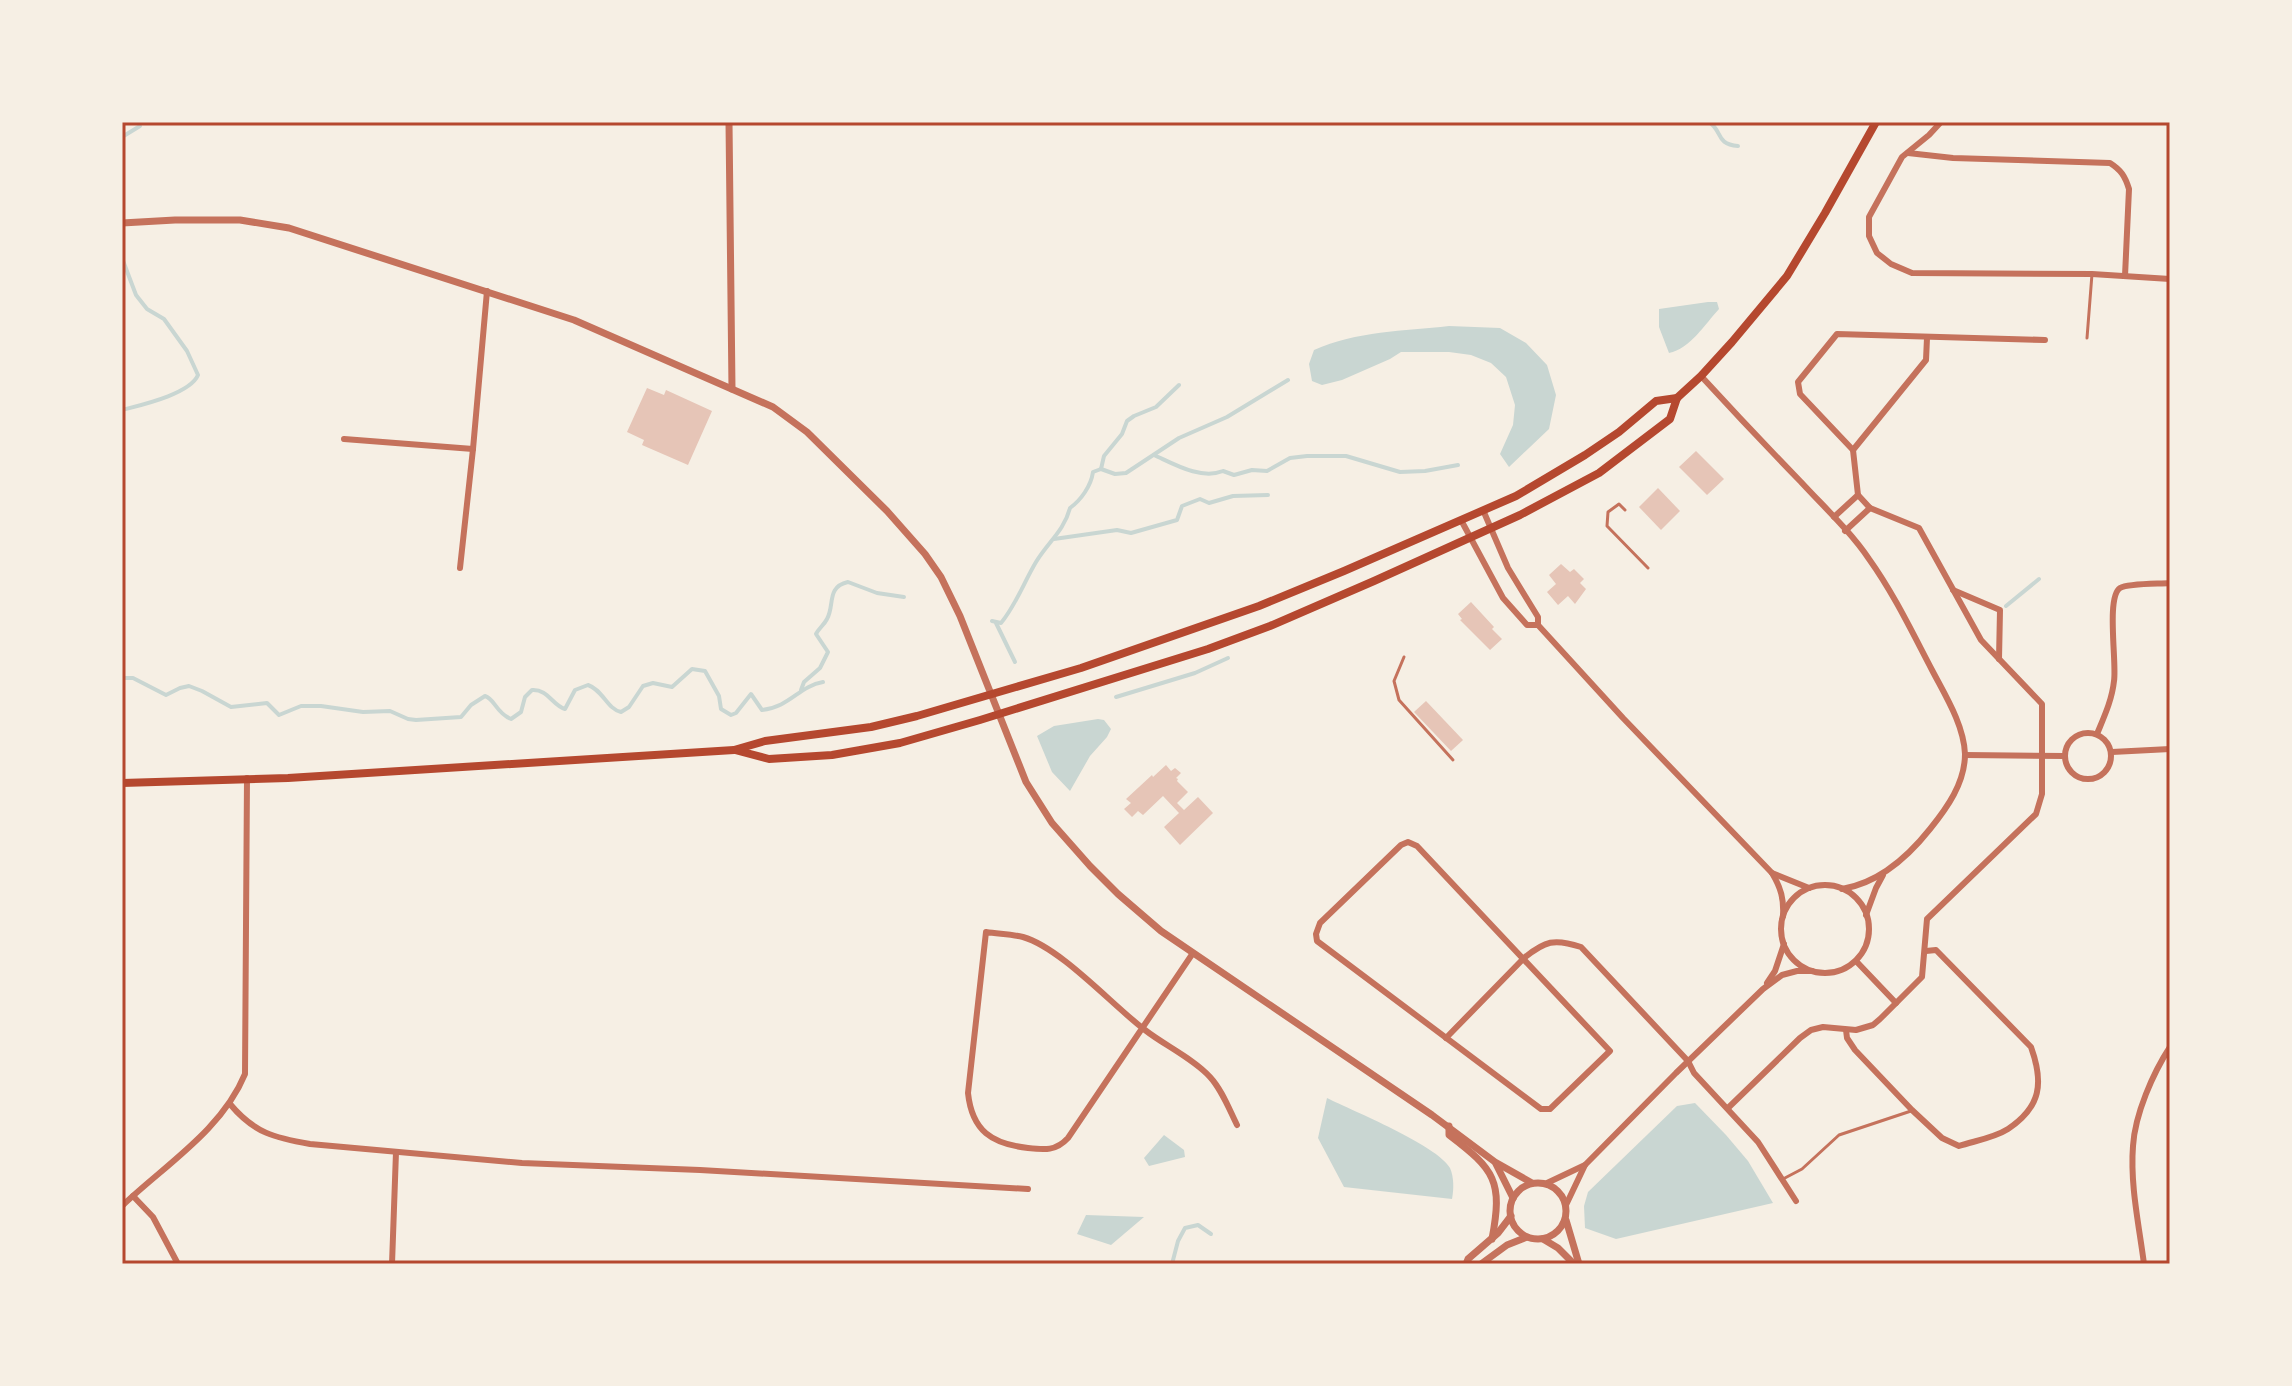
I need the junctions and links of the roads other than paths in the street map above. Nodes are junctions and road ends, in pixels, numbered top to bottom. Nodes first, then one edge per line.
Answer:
1 (729, 122) edge
2 (1876, 122) edge
3 (1941, 122) edge
4 (1908, 153) junction
5 (122, 223) edge
6 (2092, 274) junction
7 (2125, 276) junction
8 (2170, 279) edge
9 (487, 291) junction
10 (1927, 338) junction
11 (2087, 338) dead end
12 (2045, 340) dead end
13 (1701, 376) junction
14 (732, 389) junction
15 (1677, 398) junction
16 (344, 439) dead end
17 (473, 449) junction
18 (1853, 450) junction
19 (1858, 495) junction
20 (1870, 508) junction
21 (1483, 510) junction
22 (1625, 510) dead end
23 (1834, 517) junction
24 (1461, 520) junction
25 (1491, 528) junction
26 (1845, 531) junction
27 (1470, 537) junction
28 (460, 568) dead end
29 (1648, 568) dead end
30 (2170, 583) edge
31 (1951, 590) junction
32 (1538, 625) junction
33 (1404, 657) dead end
34 (1999, 659) junction
35 (991, 694) junction
36 (998, 714) junction
37 (2097, 734) junction
38 (2170, 749) edge
39 (734, 750) junction
40 (2112, 752) junction
41 (1965, 755) junction
42 (2042, 756) junction
43 (2065, 756) junction
44 (1453, 760) dead end
45 (247, 778) junction
46 (122, 783) edge
47 (1772, 873) junction
48 (1883, 875) junction
49 (1809, 888) junction
50 (1842, 889) junction
51 (1866, 915) junction
52 (1783, 916) junction
53 (1784, 944) junction
54 (1926, 951) junction
55 (1193, 953) junction
56 (1524, 958) junction
57 (1856, 961) junction
58 (1812, 971) junction
59 (1763, 989) junction
60 (1896, 1003) junction
61 (1142, 1028) junction
62 (1846, 1030) junction
63 (1446, 1038) junction
64 (2170, 1047) edge
65 (1688, 1061) junction
66 (230, 1104) junction
67 (1728, 1108) junction
68 (1912, 1110) junction
69 (1237, 1125) dead end
70 (1449, 1126) junction
71 (396, 1152) junction
72 (1495, 1162) junction
73 (1585, 1165) junction
74 (1783, 1179) junction
75 (1532, 1183) junction
76 (1547, 1183) junction
77 (1028, 1189) dead end
78 (133, 1196) junction
79 (1513, 1198) junction
80 (1796, 1201) dead end
81 (1566, 1205) junction
82 (122, 1206) edge
83 (1511, 1216) junction
84 (1565, 1219) junction
85 (1528, 1237) junction
86 (1492, 1239) junction
87 (1543, 1239) junction
88 (178, 1264) edge
89 (392, 1264) edge
90 (1466, 1264) edge
91 (1481, 1264) edge
92 (1576, 1264) edge
93 (2144, 1264) edge

1 - 14 street
2 - 13 main road
3 - 4 street
4 - 6 street
4 - 7 street
5 - 9 street
6 - 7 street
6 - 11 lane
7 - 8 street
9 - 14 street
9 - 17 street
10 - 12 street
10 - 18 street
10 - 18 street
13 - 15 main road
13 - 23 street
14 - 35 street
15 - 21 main road
15 - 25 main road
16 - 17 street
17 - 28 street
18 - 19 street
19 - 20 street
19 - 23 street
20 - 26 street
20 - 31 street
21 - 24 main road
21 - 25 street
22 - 29 lane
23 - 26 street
24 - 27 street
24 - 35 main road
25 - 27 main road
25 - 32 street
26 - 41 street
27 - 32 street
27 - 36 main road
30 - 37 street
31 - 34 street
31 - 34 street
32 - 47 street
33 - 44 lane
34 - 42 street
35 - 36 street
35 - 39 main road
36 - 39 main road
36 - 55 street
37 - 40 street
37 - 43 street
38 - 40 street
39 - 45 main road
40 - 43 street
41 - 42 street
41 - 48 street
42 - 43 street
42 - 54 street
45 - 46 main road
45 - 66 street
47 - 49 street
47 - 52 street
48 - 50 street
48 - 51 street
49 - 50 street
49 - 52 street
50 - 51 street
51 - 57 street
52 - 53 street
53 - 58 street
53 - 59 street
54 - 60 street
54 - 68 street
55 - 61 street
55 - 70 street
56 - 63 street
56 - 63 street
56 - 63 street
56 - 65 street
57 - 58 street
57 - 60 street
58 - 59 street
59 - 65 street
60 - 62 street
61 - 61 street
61 - 69 street
62 - 67 street
62 - 68 street
64 - 93 street
65 - 67 street
65 - 73 street
66 - 71 street
66 - 78 street
67 - 74 street
68 - 74 lane
70 - 72 street
70 - 86 street
71 - 77 street
71 - 89 street
72 - 75 street
72 - 79 street
73 - 76 street
73 - 81 street
74 - 80 street
75 - 76 street
75 - 79 street
76 - 81 street
78 - 82 street
78 - 88 street
79 - 83 street
81 - 84 street
83 - 85 street
83 - 86 street
84 - 87 street
84 - 92 street
85 - 87 street
85 - 91 street
86 - 90 street
87 - 92 street

